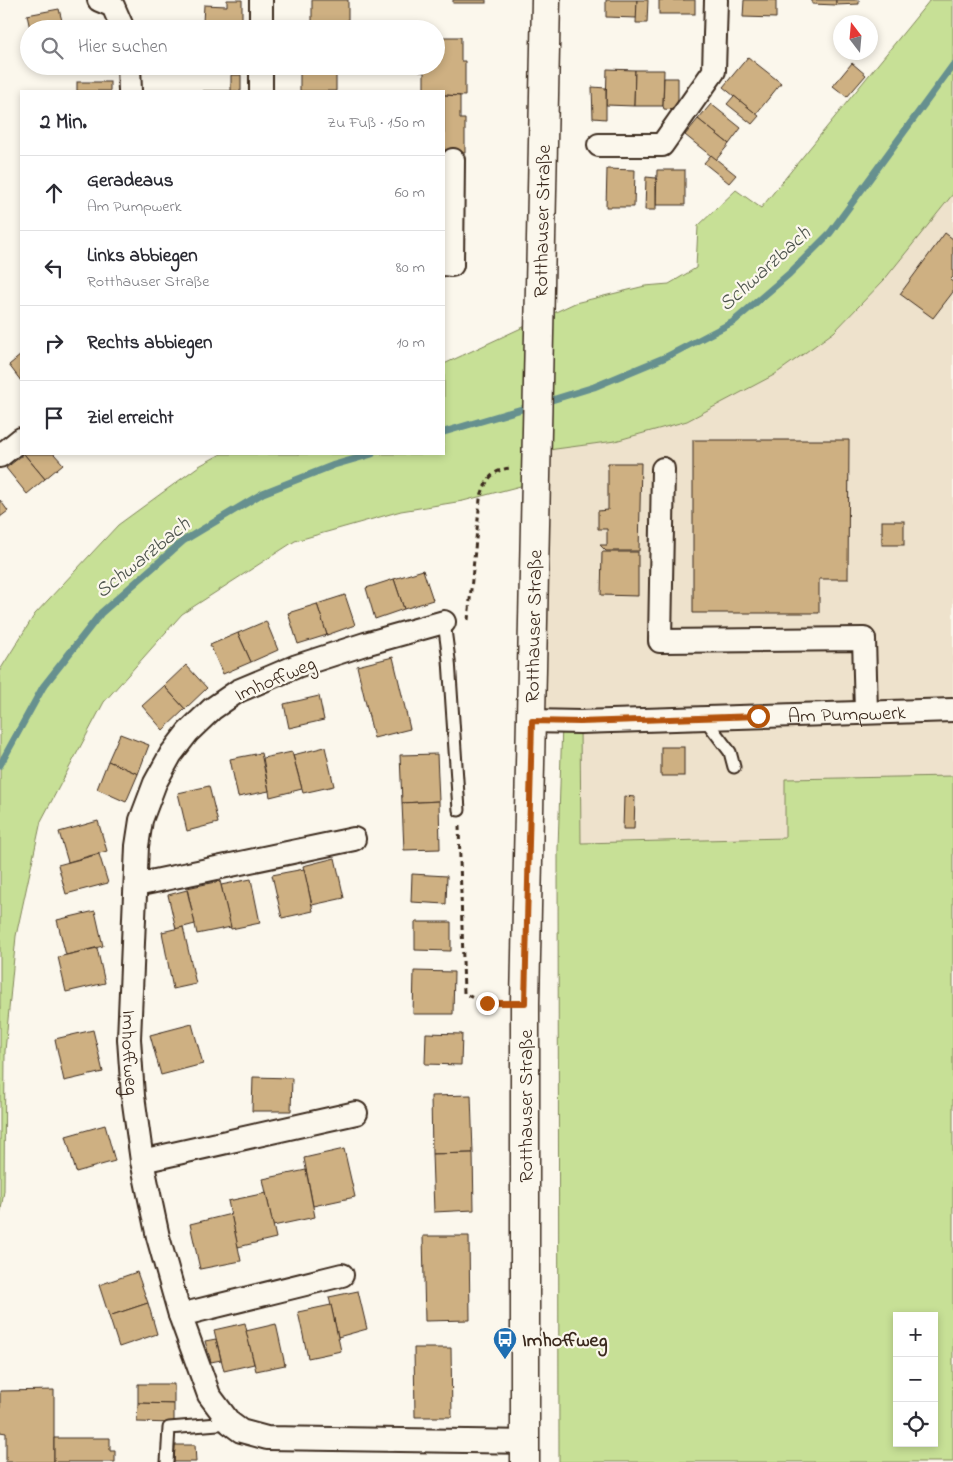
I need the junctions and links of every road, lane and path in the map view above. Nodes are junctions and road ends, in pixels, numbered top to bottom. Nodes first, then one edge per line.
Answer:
1 (99, 0) edge
2 (261, 0) edge
3 (546, 0) edge
4 (716, 0) edge
5 (119, 20) edge
6 (261, 20) edge
7 (129, 75) edge
8 (261, 75) edge
9 (130, 90) edge
10 (261, 90) edge
11 (599, 145) dead end
12 (453, 160) dead end
13 (445, 264) edge
14 (20, 440) edge
15 (0, 456) edge
16 (537, 459) junction
17 (663, 469) dead end
18 (444, 622) joint
19 (468, 626) dead end
20 (953, 710) edge
21 (866, 712) junction
22 (703, 717) junction
23 (532, 721) junction
24 (734, 767) dead end
25 (459, 810) joint
26 (354, 839) dead end
27 (136, 884) junction
28 (525, 1003) junction
29 (356, 1112) dead end
30 (142, 1161) junction
31 (342, 1275) dead end
32 (180, 1315) junction
33 (230, 1423) junction
34 (525, 1452) edge
35 (166, 1462) edge

1 - 5 street
2 - 6 street
3 - 16 main road, Rotthauser Straße
4 - 11 street
7 - 9 street
8 - 10 street
12 - 13 street
14 - 15 street
16 - 19 path
16 - 23 main road, Rotthauser Straße
17 - 21 street
18 - 25 lane
18 - 27 street, Imhoffweg
20 - 21 street, Am Pumpwerk
21 - 22 street, Am Pumpwerk
22 - 23 street, Am Pumpwerk
22 - 24 lane
23 - 28 main road, Rotthauser Straße
25 - 28 path
26 - 27 street
27 - 30 street, Imhoffweg
28 - 34 main road, Rotthauser Straße
29 - 30 street
30 - 32 street, Imhoffweg
31 - 32 street
32 - 33 street, Imhoffweg
33 - 34 street, Imhoffweg
33 - 35 lane

